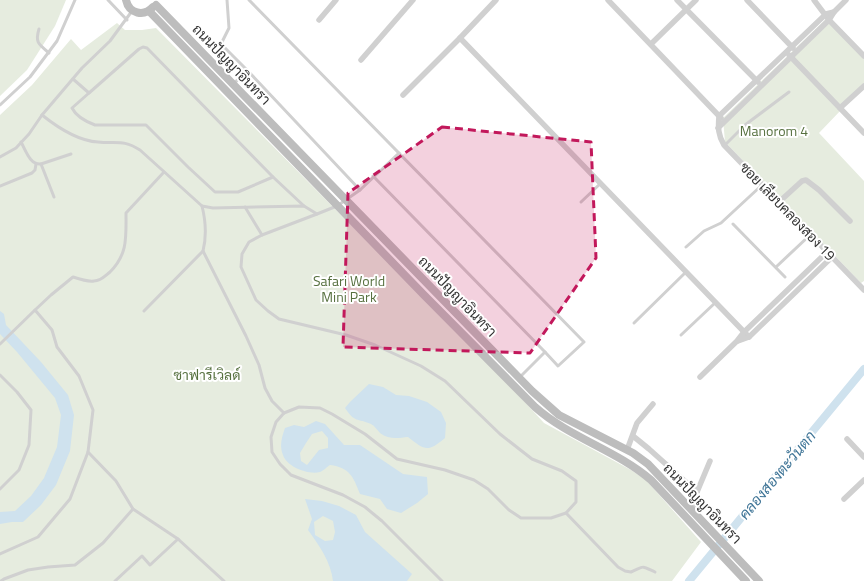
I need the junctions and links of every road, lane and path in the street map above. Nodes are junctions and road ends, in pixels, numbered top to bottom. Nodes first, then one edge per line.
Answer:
1 (75, 0) edge
2 (108, 0) edge
3 (126, 0) edge
4 (227, 0) edge
5 (249, 0) edge
6 (336, 0) edge
7 (413, 0) edge
8 (496, 0) edge
9 (608, 0) edge
10 (677, 0) edge
11 (696, 0) edge
12 (747, 0) edge
13 (814, 0) edge
14 (846, 0) edge
15 (156, 2) edge
16 (133, 10) junction
17 (686, 10) junction
18 (149, 11) junction
19 (827, 17) junction
20 (127, 20) junction
21 (320, 20) dead end
22 (39, 29) dead end
23 (460, 38) junction
24 (651, 44) junction
25 (791, 46) junction
26 (786, 51) junction
27 (796, 51) junction
28 (49, 53) junction
29 (864, 56) edge
30 (791, 57) junction
31 (361, 60) dead end
32 (248, 72) junction
33 (73, 79) junction
34 (756, 80) junction
35 (233, 84) junction
36 (761, 85) junction
37 (864, 86) edge
38 (226, 91) junction
39 (789, 92) dead end
40 (89, 93) junction
41 (403, 95) dead end
42 (0, 105) edge
43 (840, 108) junction
44 (42, 116) junction
45 (719, 116) junction
46 (724, 121) junction
47 (718, 129) junction
48 (864, 133) edge
49 (21, 142) junction
50 (724, 146) junction
51 (399, 153) junction
52 (71, 154) dead end
53 (0, 157) edge
54 (36, 164) junction
55 (41, 164) junction
56 (164, 172) junction
57 (373, 176) junction
58 (273, 177) junction
59 (601, 183) junction
60 (762, 185) junction
61 (0, 186) edge
62 (360, 190) junction
63 (54, 197) dead end
64 (345, 198) junction
65 (581, 202) dead end
66 (779, 202) junction
67 (202, 206) junction
68 (304, 206) junction
69 (337, 206) junction
70 (245, 207) junction
71 (318, 214) junction
72 (850, 221) dead end
73 (733, 224) dead end
74 (262, 235) junction
75 (810, 235) junction
76 (686, 247) dead end
77 (203, 250) junction
78 (827, 252) junction
79 (832, 257) junction
80 (776, 267) junction
81 (686, 272) junction
82 (785, 277) dead end
83 (864, 290) edge
84 (716, 302) junction
85 (35, 310) junction
86 (144, 311) dead end
87 (634, 323) dead end
88 (744, 332) junction
89 (681, 335) dead end
90 (749, 337) junction
91 (737, 341) junction
92 (0, 344) edge
93 (545, 352) junction
94 (0, 375) edge
95 (700, 377) dead end
96 (519, 378) junction
97 (513, 385) junction
98 (653, 404) dead end
99 (284, 413) junction
100 (633, 436) junction
101 (847, 439) dead end
102 (627, 450) junction
103 (88, 452) junction
104 (864, 457) edge
105 (710, 461) dead end
106 (864, 480) edge
107 (0, 489) edge
108 (697, 492) junction
109 (844, 500) dead end
110 (133, 509) junction
111 (692, 509) junction
112 (566, 513) junction
113 (178, 539) junction
114 (720, 539) junction
115 (713, 546) junction
116 (0, 553) edge
117 (655, 572) dead end
118 (1, 581) edge
119 (115, 581) edge
120 (224, 581) edge
121 (442, 581) edge
122 (746, 581) edge
123 (759, 581) edge

1 - 28 lane
2 - 20 lane
3 - 16 street
4 - 32 lane
5 - 51 lane
6 - 21 street
7 - 31 street
8 - 23 street
9 - 24 street
10 - 17 street
11 - 17 street
12 - 25 street
13 - 19 street
14 - 19 street
15 - 18 street
15 - 35 street, ถนนปัญญาอินทรา
16 - 18 street
16 - 20 lane
17 - 24 street
17 - 34 street
18 - 38 street, ถนนปัญญาอินทรา
19 - 25 street
19 - 27 street
19 - 29 street
20 - 33 lane
22 - 28 lane
23 - 41 street
23 - 59 street
24 - 45 street
25 - 26 street
25 - 27 street
26 - 30 street
26 - 34 street
27 - 30 street
28 - 42 lane
30 - 36 street
30 - 43 street
32 - 35 lane
32 - 62 lane
33 - 40 lane
33 - 44 lane
34 - 36 street
34 - 45 street
35 - 38 lane
35 - 64 street, ถนนปัญญาอินทรา
36 - 46 street
37 - 43 street
38 - 69 street, ถนนปัญญาอินทรา
39 - 50 lane
40 - 58 lane
40 - 58 lane
43 - 48 street
44 - 49 lane
44 - 56 lane
45 - 46 street
45 - 47 street, ซอย เลียบคลองสอง 19
46 - 47 street
47 - 50 street, ซอย เลียบคลองสอง 19
49 - 53 lane
49 - 54 lane
50 - 60 street, ซอย เลียบคลองสอง 19
51 - 57 lane
51 - 93 lane
52 - 55 lane
54 - 55 lane
54 - 61 lane
55 - 63 lane
56 - 67 lane
56 - 85 lane
57 - 62 lane
57 - 93 lane
58 - 68 lane
59 - 65 lane
59 - 81 street
60 - 66 street, ซอย เลียบคลองสอง 19
60 - 76 lane
62 - 64 lane
64 - 69 lane
64 - 96 street, ถนนปัญญาอินทรา
66 - 72 street
66 - 75 street, ซอย เลียบคลองสอง 19
67 - 70 lane
67 - 77 lane
68 - 70 lane
68 - 71 lane
69 - 71 lane
69 - 97 street, ถนนปัญญาอินทรา
70 - 74 lane
71 - 74 lane
73 - 80 lane
74 - 112 lane
75 - 78 street, ซอย เลียบคลองสอง 19
75 - 80 lane
77 - 86 lane
77 - 99 lane
78 - 79 street, ซอย เลียบคลองสอง 19
78 - 88 street
79 - 83 street, ซอย เลียบคลองสอง 19
79 - 90 street
80 - 82 lane
81 - 84 street
81 - 87 lane
84 - 88 street
84 - 89 lane
85 - 92 lane
85 - 103 lane
88 - 90 street
88 - 91 street
90 - 91 street
91 - 95 street
93 - 96 lane
94 - 107 lane
96 - 97 lane
96 - 102 street, ถนนปัญญาอินทรา
97 - 115 street, ถนนปัญญาอินทรา
98 - 100 street
99 - 112 lane
99 - 121 lane
100 - 102 street
100 - 108 street
101 - 104 street
102 - 111 street, ถนนปัญญาอินทรา
103 - 110 lane
103 - 116 lane
105 - 108 street
106 - 109 street
108 - 111 street
110 - 113 lane
110 - 118 lane
111 - 114 street, ถนนปัญญาอินทรา
112 - 117 lane
113 - 119 lane
113 - 120 lane
114 - 115 street
114 - 123 street, ถนนปัญญาอินทรา
115 - 122 street, ถนนปัญญาอินทรา

